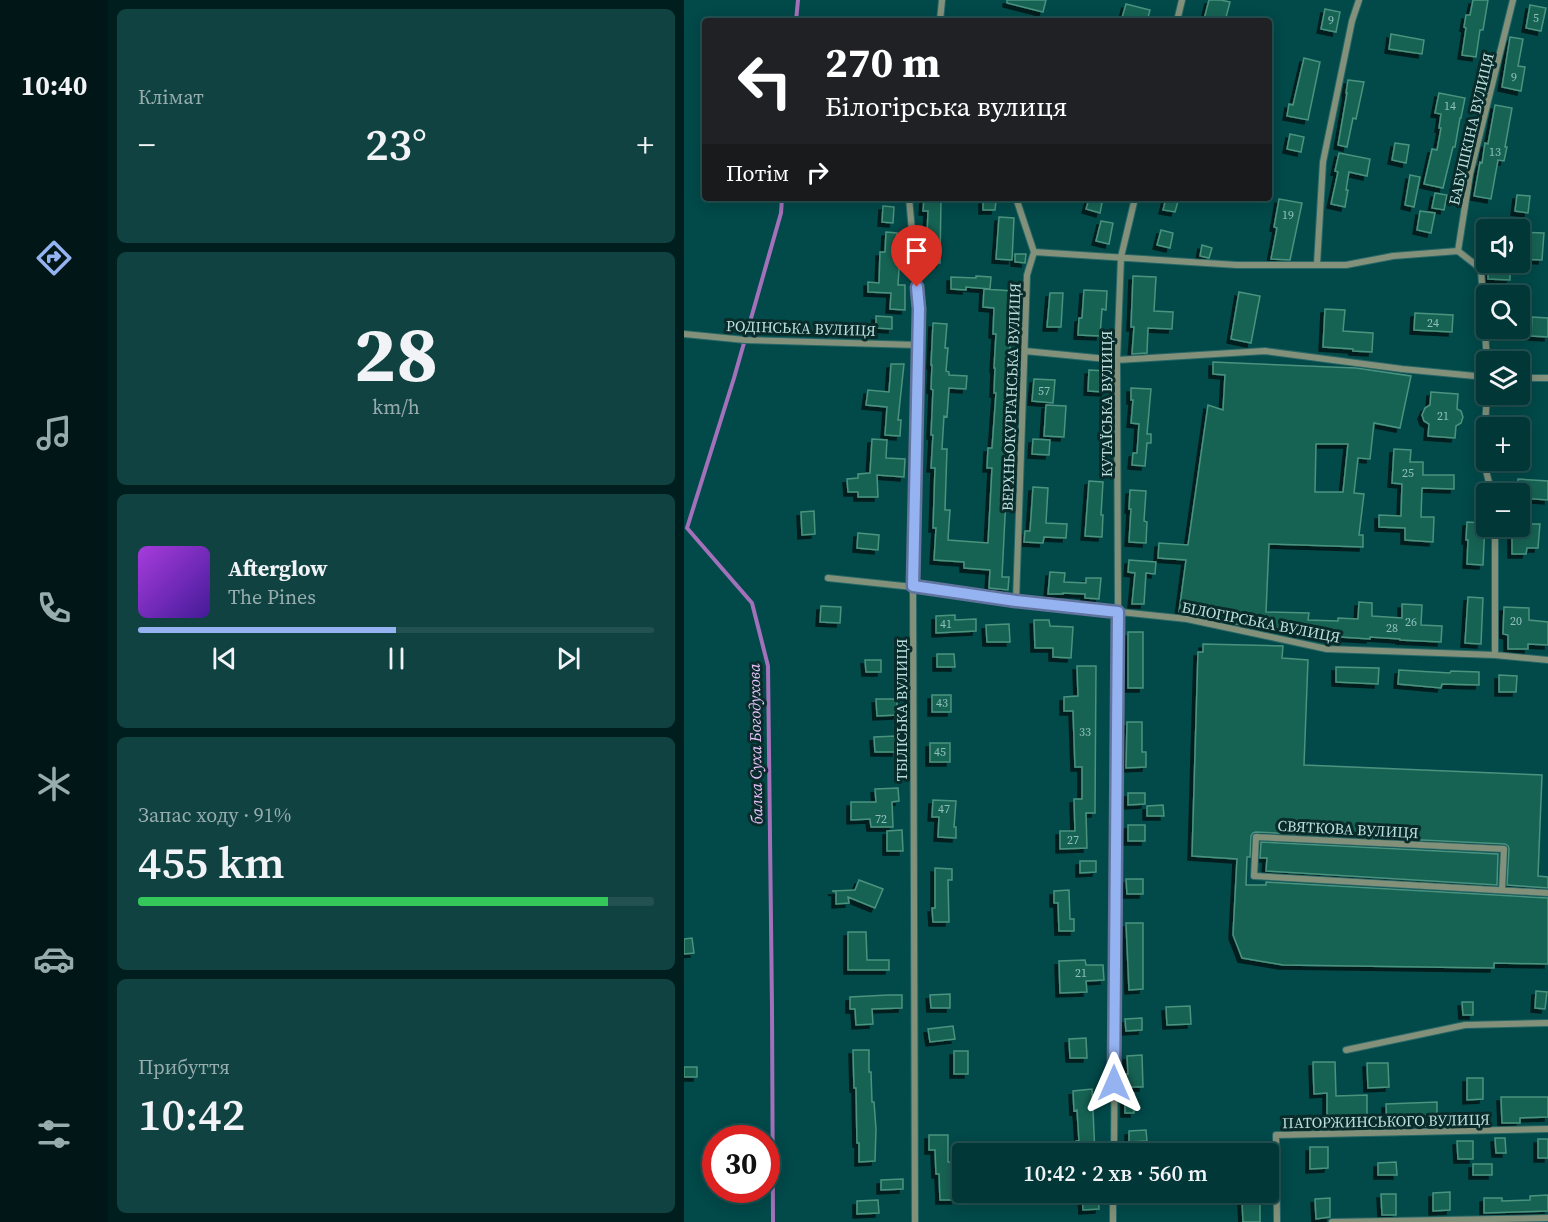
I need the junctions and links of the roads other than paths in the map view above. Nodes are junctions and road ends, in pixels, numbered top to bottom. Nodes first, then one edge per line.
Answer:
1 (942, 0) edge
2 (1182, 0) edge
3 (1359, 0) edge
4 (1513, 0) edge
5 (940, 18) edge
6 (1178, 18) edge
7 (909, 201) edge
8 (1017, 201) edge
9 (1134, 201) edge
10 (1458, 250) junction
11 (1034, 252) junction
12 (1121, 257) junction
13 (1317, 264) junction
14 (684, 334) edge
15 (917, 345) junction
16 (1025, 351) junction
17 (1486, 351) edge
18 (1117, 360) junction
19 (1476, 376) edge
20 (1530, 378) edge
21 (1548, 378) edge
22 (1486, 405) edge
23 (1489, 483) edge
24 (1495, 537) edge
25 (828, 578) dead end
26 (913, 586) junction
27 (1016, 601) junction
28 (1118, 612) junction
29 (1495, 655) junction
30 (1548, 660) edge
31 (1502, 890) junction
32 (1548, 893) edge
33 (1548, 1023) edge
34 (1346, 1050) dead end
35 (1548, 1129) edge
36 (1114, 1143) edge
37 (1113, 1203) edge
38 (1548, 1218) edge
39 (915, 1222) edge
40 (1113, 1222) edge
41 (1277, 1222) edge
42 (1332, 1222) edge

1 - 5 street
2 - 6 street
3 - 13 street
4 - 10 street, БАБУШКІНА ВУЛИЦЯ
7 - 15 street, ТБІЛІСЬКА ВУЛИЦЯ
8 - 11 street
9 - 12 street, КУТАЇСЬКА ВУЛИЦЯ
10 - 13 street
10 - 17 street
11 - 12 street
11 - 16 street, ВЕРХНЬОКУРГАНСЬКА ВУЛИЦЯ
12 - 13 street
12 - 18 street, КУТАЇСЬКА ВУЛИЦЯ
14 - 15 street, РОДІНСЬКА ВУЛИЦЯ
15 - 26 street, ТБІЛІСЬКА ВУЛИЦЯ
16 - 18 street
16 - 27 street, ВЕРХНЬОКУРГАНСЬКА ВУЛИЦЯ
18 - 19 street
18 - 28 street, КУТАЇСЬКА ВУЛИЦЯ
20 - 21 street
22 - 23 street
24 - 29 street
25 - 26 street, БІЛОГІРСЬКА ВУЛИЦЯ
26 - 27 street, БІЛОГІРСЬКА ВУЛИЦЯ
26 - 39 street, ТБІЛІСЬКА ВУЛИЦЯ
27 - 28 street, БІЛОГІРСЬКА ВУЛИЦЯ
28 - 29 street, БІЛОГІРСЬКА ВУЛИЦЯ
28 - 36 street
29 - 30 street, БІЛОГІРСЬКА ВУЛИЦЯ
31 - 31 street, СВЯТКОВА ВУЛИЦЯ
31 - 32 street, СВЯТКОВА ВУЛИЦЯ
33 - 34 street
35 - 41 street, ПАТОРЖИНСЬКОГО ВУЛИЦЯ
37 - 40 street
38 - 42 street

